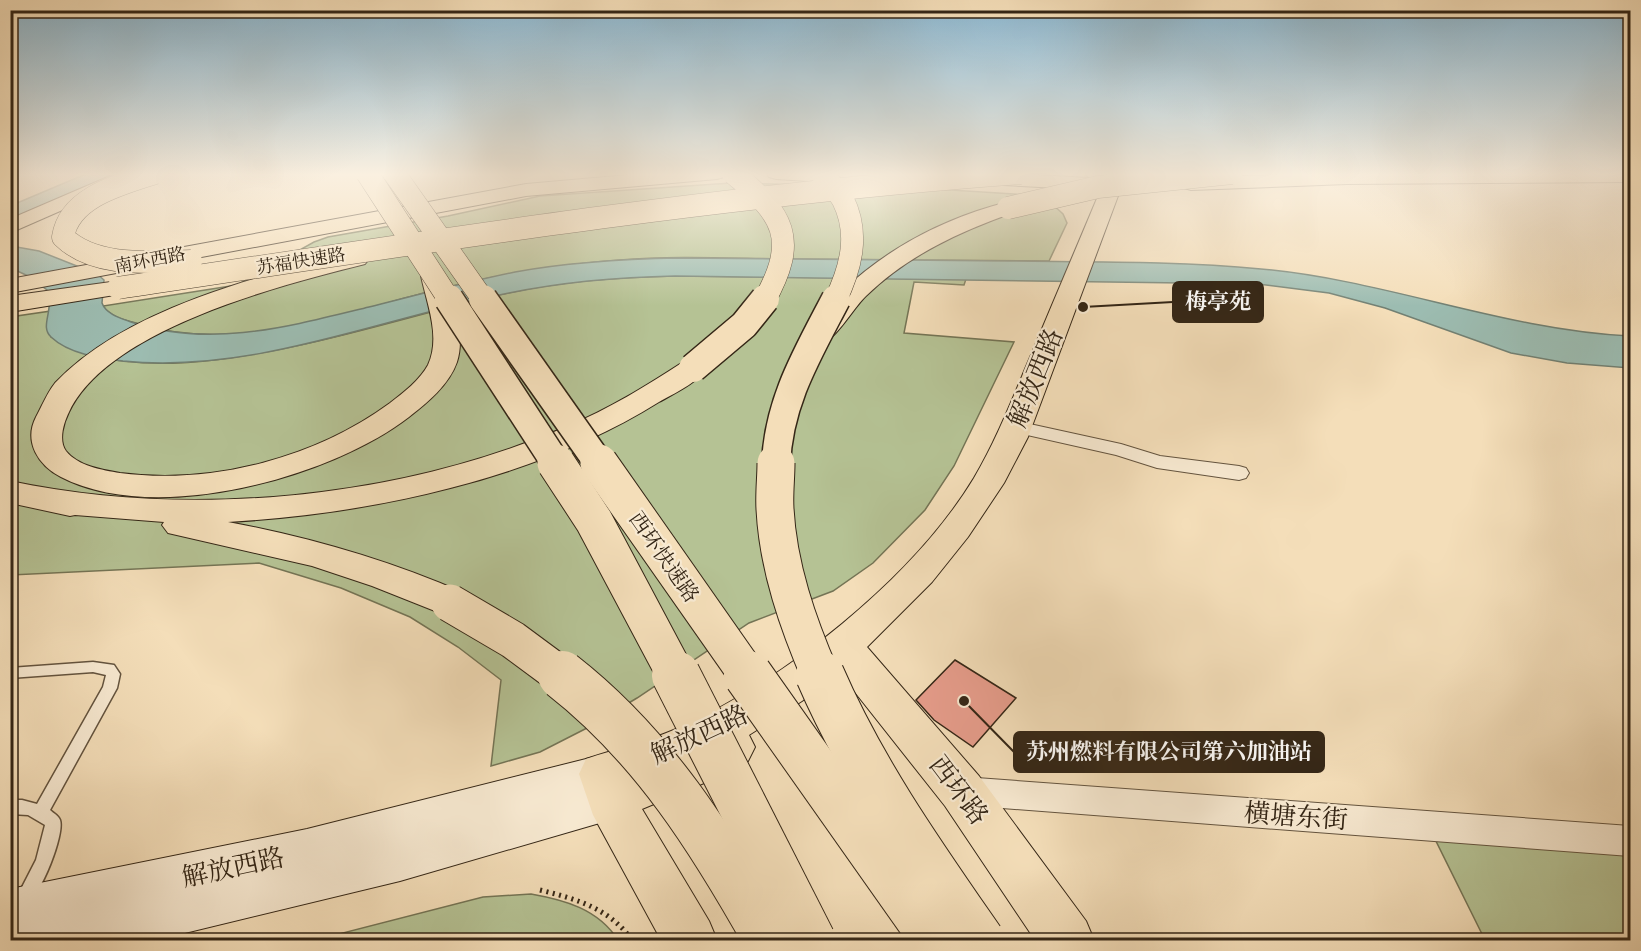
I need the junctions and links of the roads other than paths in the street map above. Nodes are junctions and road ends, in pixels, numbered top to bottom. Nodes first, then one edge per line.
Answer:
1 (31, 217) edge
2 (70, 217) edge
3 (339, 217) edge
4 (370, 217) edge
5 (393, 217) edge
6 (395, 217) edge
7 (425, 217) edge
8 (530, 217) edge
9 (599, 217) edge
10 (775, 217) edge
11 (850, 217) edge
12 (981, 217) edge
13 (1083, 217) edge
14 (1113, 217) edge
15 (400, 225) junction
16 (10, 227) edge
17 (497, 231) junction
18 (294, 253) junction
19 (1088, 264) junction
20 (88, 267) junction
21 (433, 276) junction
22 (13, 289) edge
23 (814, 340) junction
24 (1026, 429) junction
25 (1239, 473) dead end
26 (30, 496) edge
27 (848, 654) junction
28 (10, 673) edge
29 (790, 698) junction
30 (606, 787) junction
31 (962, 791) junction
32 (10, 807) edge
33 (41, 811) junction
34 (1630, 841) edge
35 (21, 922) edge
36 (690, 940) edge
37 (768, 940) edge
38 (811, 940) edge
39 (935, 940) edge
40 (959, 940) edge
41 (980, 940) edge
42 (1067, 940) edge

1 - 16 main road
2 - 18 main road, bridge
3 - 20 main road, 南环西路
4 - 20 main road, 南环西路
5 - 15 main road, bridge
6 - 15 main road, 西环快速路, bridge
7 - 39 main road, 西环快速路, bridge
8 - 18 main road, 苏福快速路, bridge
9 - 17 main road, 苏福快速路, bridge
10 - 26 main road, bridge
11 - 23 main road, bridge
12 - 23 main road, bridge
13 - 19 main road
14 - 19 main road, 解放西路
15 - 21 main road, 西环快速路, bridge
17 - 21 main road, bridge
17 - 22 main road, 苏福快速路, bridge
18 - 22 main road, 苏福快速路
19 - 24 main road, 解放西路
20 - 22 main road, 南环西路
21 - 38 main road, 西环快速路, bridge
23 - 41 main road, bridge
24 - 25 street
24 - 27 main road, 解放西路
26 - 37 main road, bridge
27 - 29 main road, 解放西路
27 - 31 main road, 西环路
28 - 33 lane
29 - 30 main road, 解放西路
29 - 40 main road
30 - 35 main road, 解放西路
30 - 36 main road
31 - 34 street, 横塘东街
31 - 42 main road, 西环路
32 - 33 lane
33 - 35 lane

